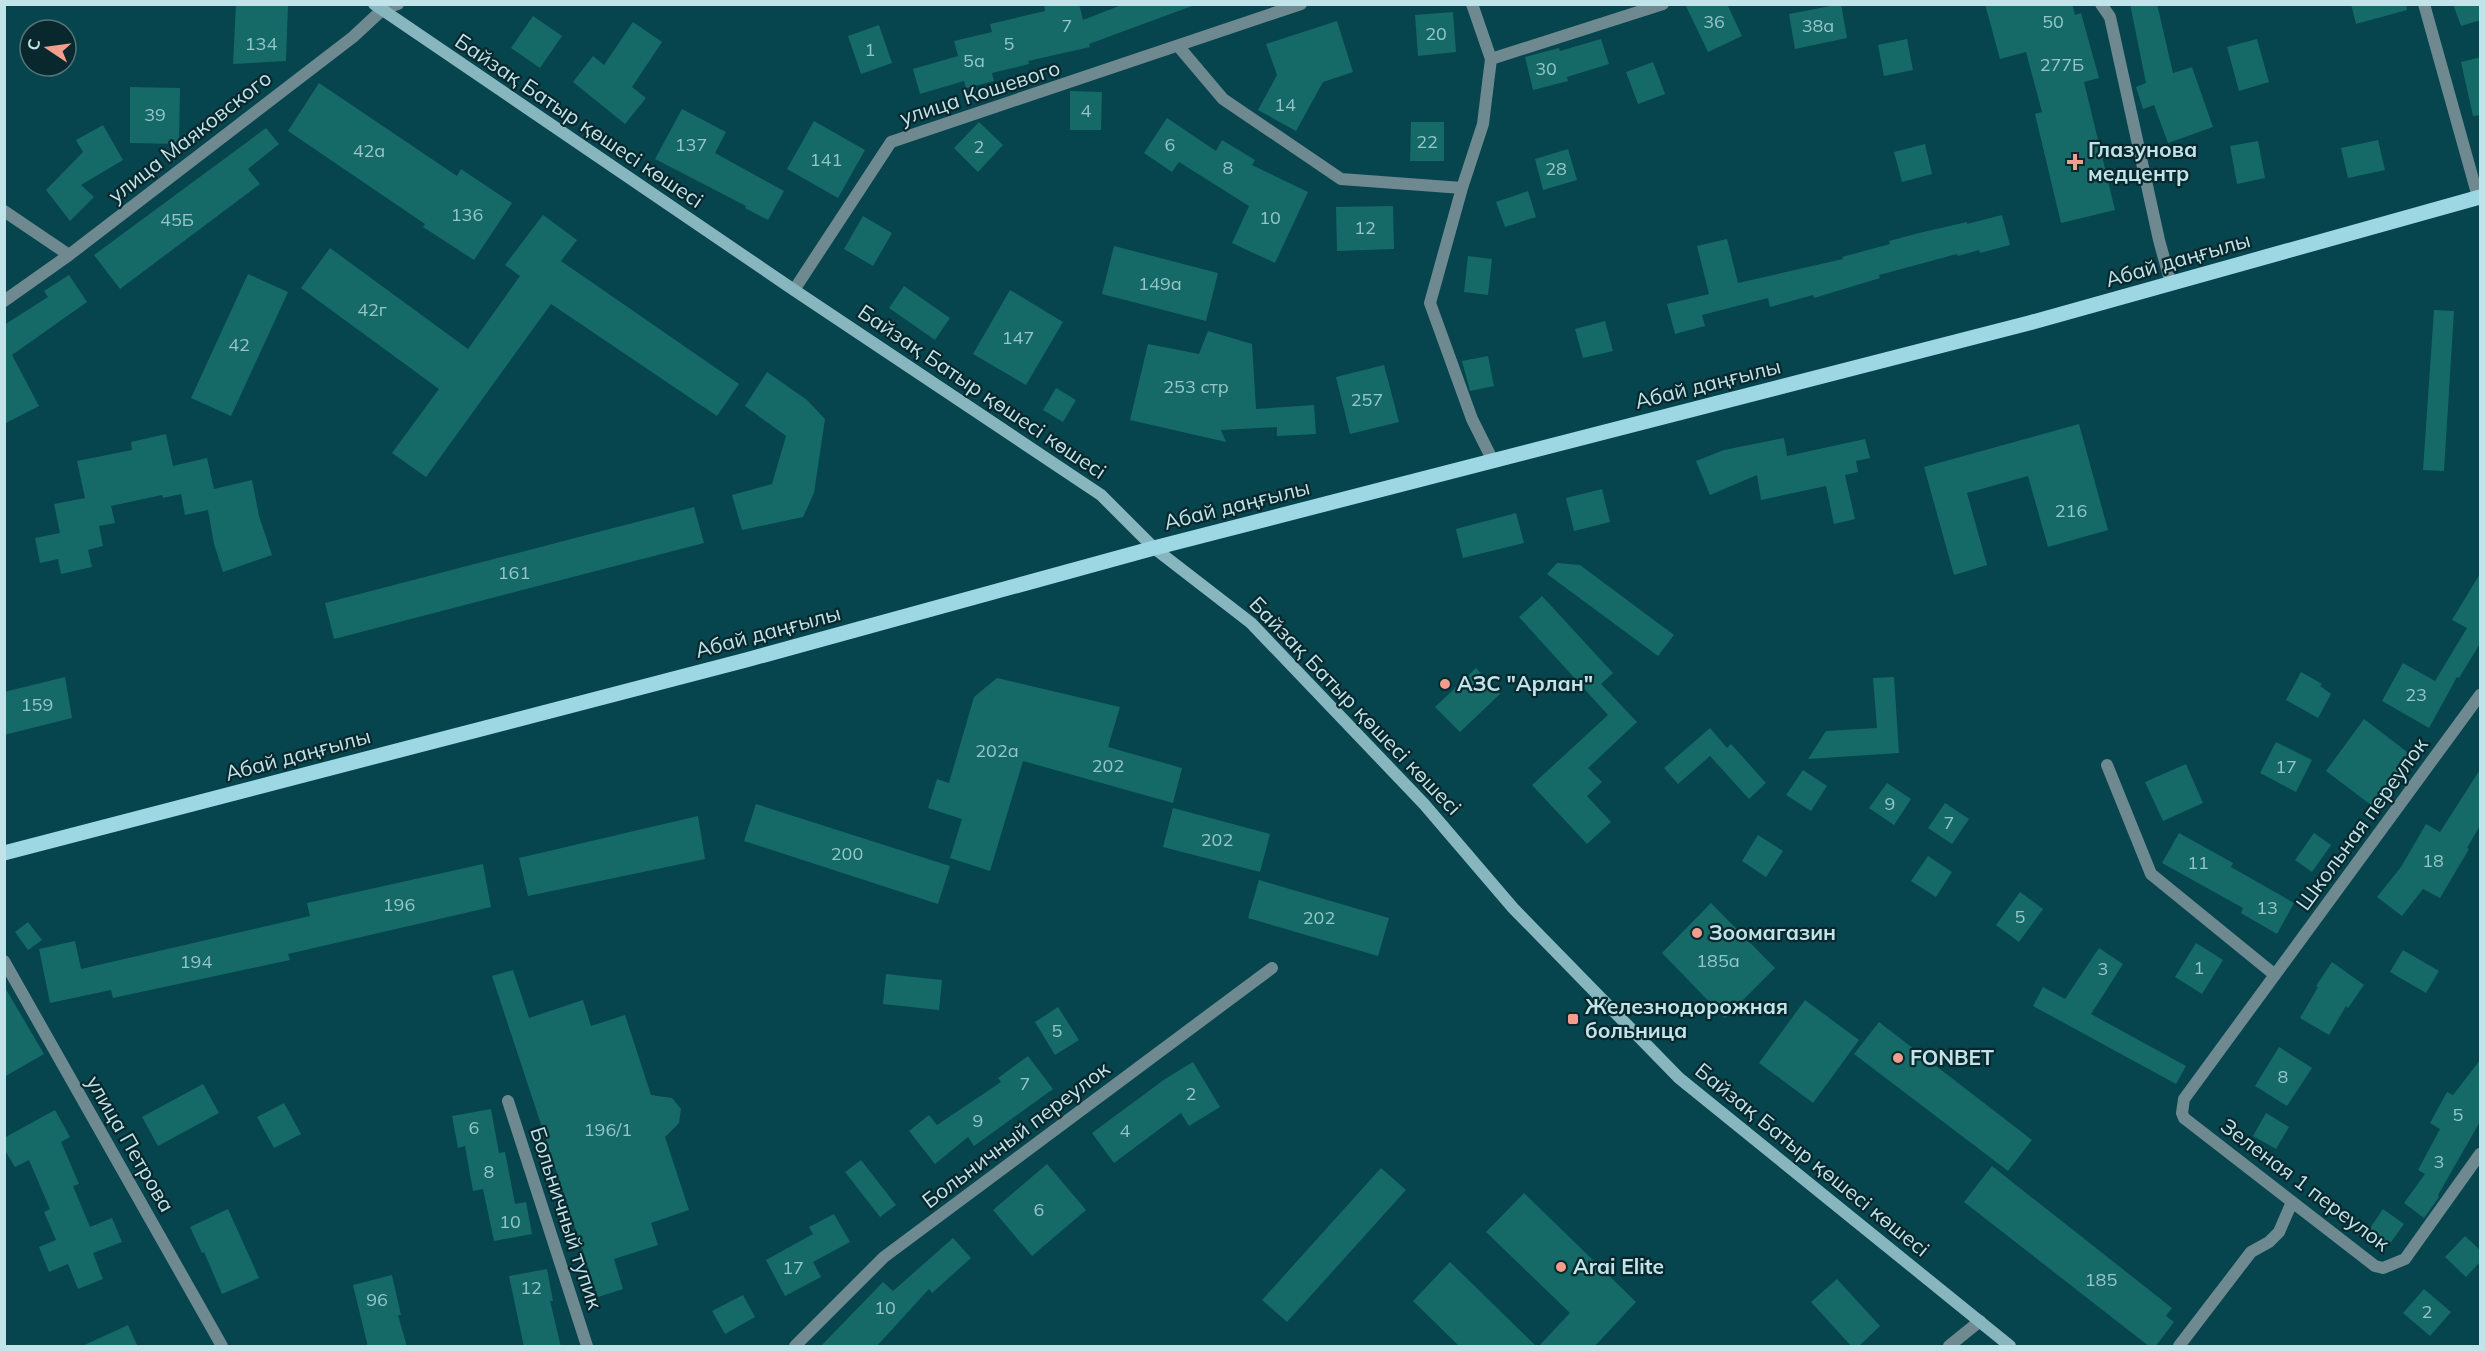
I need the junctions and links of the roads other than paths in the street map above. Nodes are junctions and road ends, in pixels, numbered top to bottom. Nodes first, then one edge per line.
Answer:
1 (398, 4) edge
2 (1301, 4) edge
3 (1472, 4) edge
4 (1663, 4) edge
5 (2101, 4) edge
6 (2424, 4) edge
7 (378, 7) edge
8 (1179, 47) junction
9 (1491, 59) junction
10 (1462, 188) junction
11 (2480, 197) edge
12 (4, 211) edge
13 (69, 255) junction
14 (2171, 284) junction
15 (794, 290) junction
16 (4, 301) edge
17 (1492, 461) junction
18 (1154, 548) junction
19 (2481, 695) edge
20 (2107, 765) dead end
21 (4, 853) edge
22 (4, 961) edge
23 (1272, 968) dead end
24 (2275, 975) junction
25 (2184, 1099) joint
26 (508, 1101) dead end
27 (2481, 1154) edge
28 (2292, 1202) junction
29 (1980, 1321) junction
30 (222, 1347) edge
31 (587, 1347) edge
32 (795, 1347) edge
33 (1948, 1347) edge
34 (2010, 1347) edge
35 (2179, 1347) edge

1 - 7 street, улица Маяковского
2 - 8 street, улица Кошевого
3 - 9 street
4 - 9 street
5 - 14 street
6 - 11 street
7 - 13 street, улица Маяковского
7 - 15 main road, Байзақ Батыр қөшесі көшесі
8 - 10 street
8 - 15 street, улица Кошевого
9 - 10 street
10 - 17 street
11 - 14 main road, Абай даңғылы
12 - 13 street
13 - 16 street, улица Маяковского
14 - 17 main road, Абай даңғылы
15 - 18 main road, Байзақ Батыр қөшесі көшесі
17 - 18 main road, Абай даңғылы
18 - 21 main road, Абай даңғылы
18 - 29 main road, Байзақ Батыр қөшесі көшесі
19 - 24 street, Школьная переулок
20 - 24 street
22 - 30 street, улица Петрова
23 - 32 street, Больничный переулок
24 - 25 street, Школьная переулок
25 - 28 street, Зеленая 1 переулок
26 - 31 street, Больничный тупик
27 - 28 street, Зеленая 1 переулок
28 - 35 street
29 - 33 street
29 - 34 main road, Байзақ Батыр қөшесі көшесі

